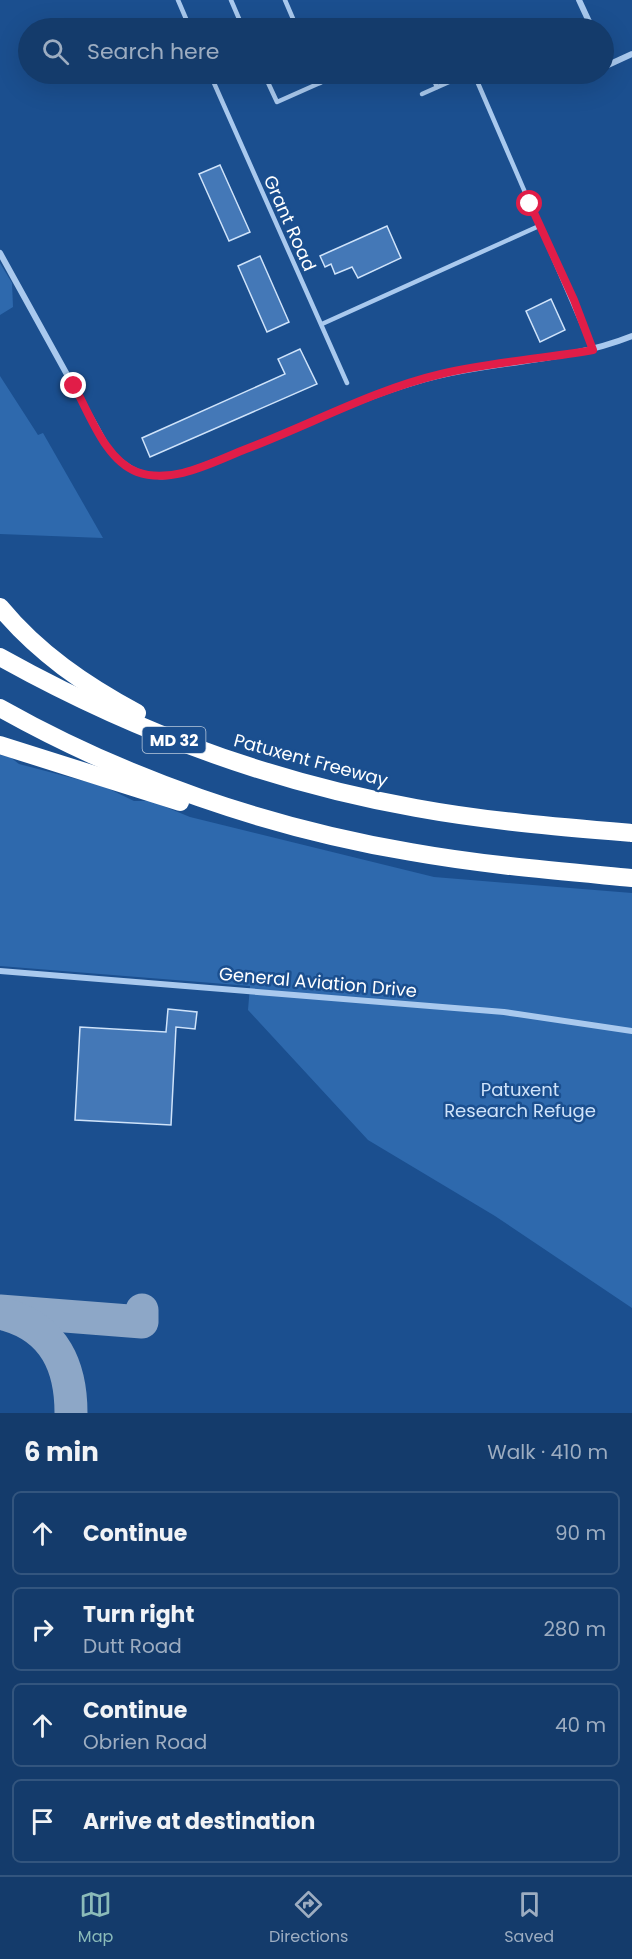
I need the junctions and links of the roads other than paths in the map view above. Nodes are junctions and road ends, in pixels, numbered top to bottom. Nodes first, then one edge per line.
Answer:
1 (178, 0) edge
2 (231, 0) edge
3 (285, 0) edge
4 (579, 0) edge
5 (186, 18) edge
6 (239, 18) edge
7 (293, 18) edge
8 (587, 18) edge
9 (632, 54) edge
10 (614, 62) edge
11 (214, 84) edge
12 (269, 84) edge
13 (318, 84) edge
14 (436, 84) edge
15 (444, 84) edge
16 (478, 84) edge
17 (437, 87) junction
18 (422, 94) dead end
19 (539, 226) junction
20 (0, 253) edge
21 (322, 324) junction
22 (632, 336) edge
23 (593, 350) junction
24 (347, 383) dead end
25 (0, 607) edge
26 (0, 657) edge
27 (0, 708) edge
28 (0, 745) edge
29 (358, 796) junction
30 (632, 833) edge
31 (348, 839) junction
32 (632, 878) edge
33 (0, 971) edge
34 (632, 1031) edge

1 - 5 lane
2 - 6 lane
3 - 7 lane
4 - 8 street
9 - 10 street
11 - 21 lane, Grant Road
12 - 13 lane
14 - 17 lane
15 - 17 lane
16 - 19 lane
17 - 18 lane
19 - 21 lane
19 - 23 lane
20 - 23 street
21 - 24 lane, Grant Road
22 - 23 street
25 - 29 highway
26 - 29 highway, Patuxent Freeway / MD 32
27 - 31 highway, MD 32
28 - 31 highway
29 - 30 highway, Patuxent Freeway / MD 32
31 - 32 highway, MD 32
33 - 34 street, General Aviation Drive

